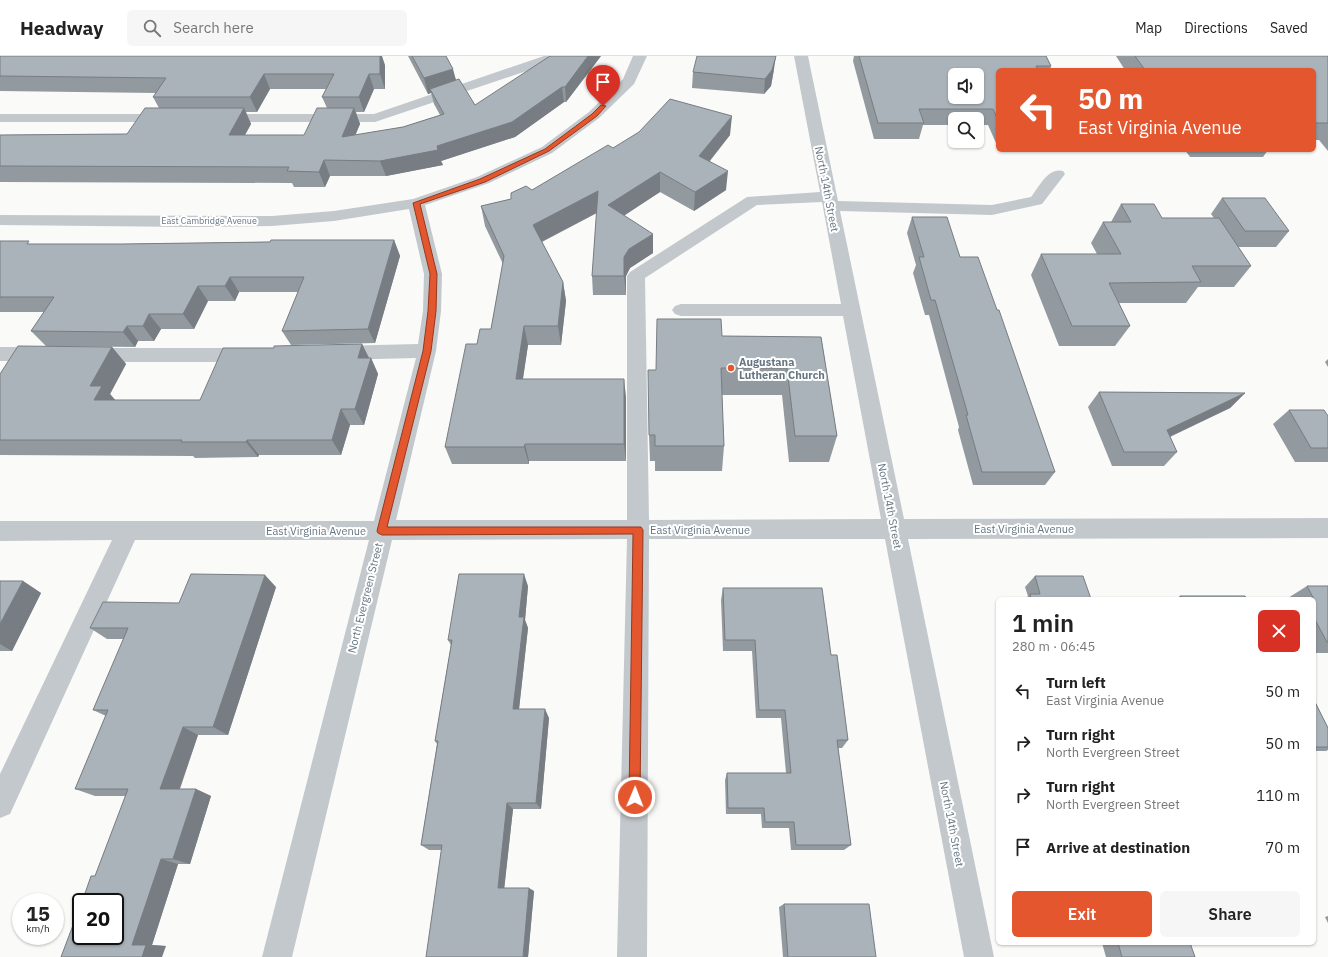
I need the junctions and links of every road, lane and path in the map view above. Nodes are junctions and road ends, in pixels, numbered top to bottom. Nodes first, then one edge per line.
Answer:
1 (557, 56) edge
2 (640, 56) edge
3 (801, 56) edge
4 (0, 118) edge
5 (180, 118) edge
6 (204, 118) edge
7 (1057, 174) dead end
8 (830, 202) junction
9 (416, 203) junction
10 (0, 220) edge
11 (681, 310) dead end
12 (851, 310) junction
13 (427, 351) junction
14 (318, 353) edge
15 (0, 354) edge
16 (272, 354) edge
17 (1328, 528) edge
18 (894, 529) junction
19 (638, 530) junction
20 (0, 531) edge
21 (128, 531) junction
22 (382, 531) junction
23 (0, 804) edge
24 (277, 957) edge
25 (632, 957) edge
26 (978, 957) edge

1 - 6 street
2 - 9 street
3 - 8 street, North 14th Street
4 - 5 street
7 - 8 street
8 - 12 street, North 14th Street
8 - 19 street
9 - 10 street, East Cambridge Avenue
9 - 13 street, North Evergreen Street
11 - 12 street
12 - 18 street, North 14th Street
13 - 14 street
13 - 22 street, North Evergreen Street
15 - 16 street
17 - 18 street, East Virginia Avenue
18 - 19 street, East Virginia Avenue
18 - 26 street, North 14th Street
19 - 22 street, East Virginia Avenue
19 - 25 street
20 - 21 street, East Virginia Avenue
21 - 22 street, East Virginia Avenue
21 - 23 street
22 - 24 street, North Evergreen Street

